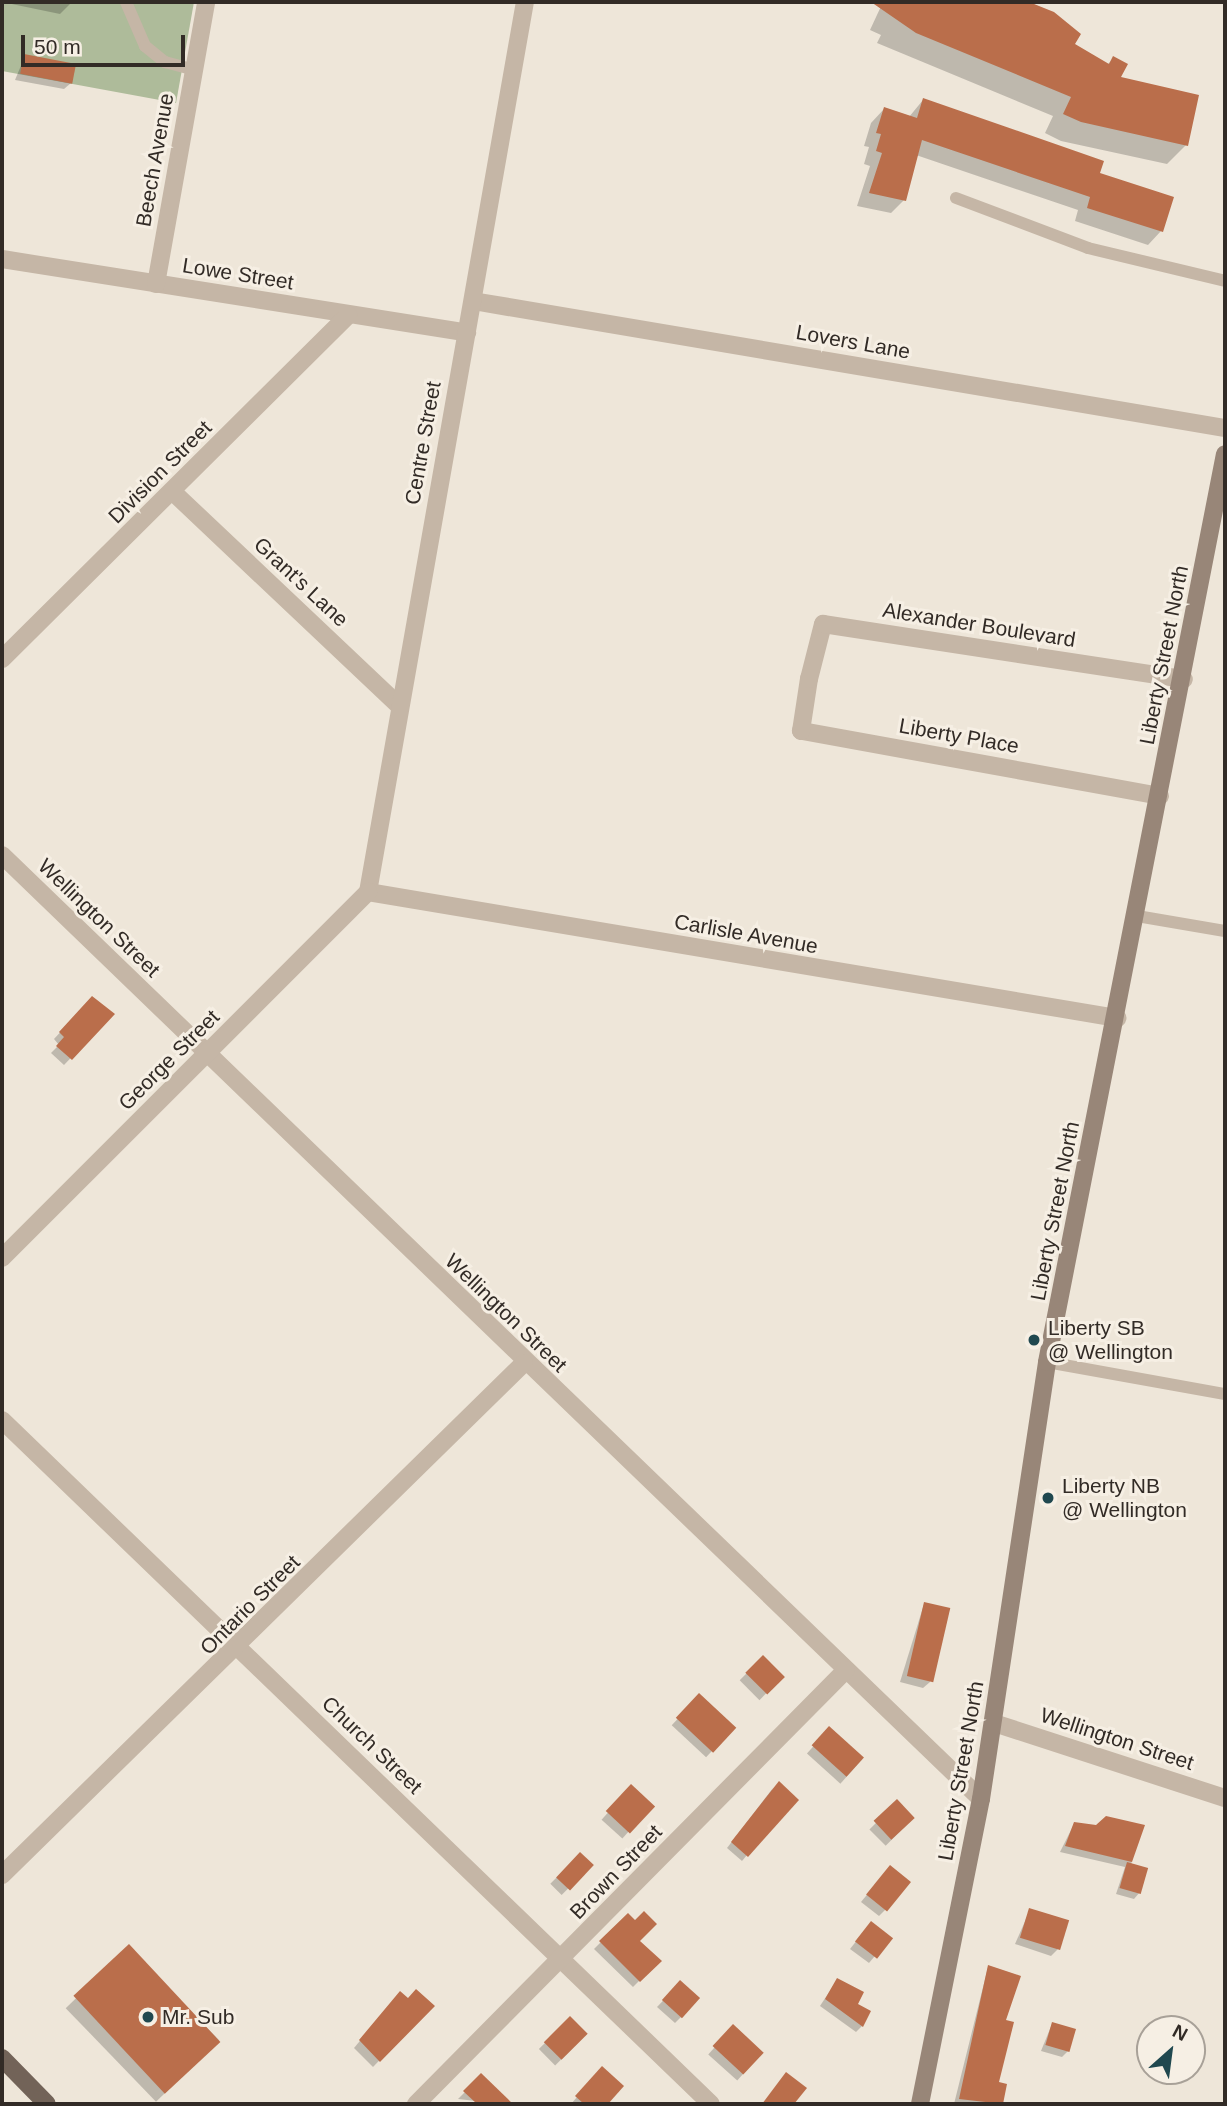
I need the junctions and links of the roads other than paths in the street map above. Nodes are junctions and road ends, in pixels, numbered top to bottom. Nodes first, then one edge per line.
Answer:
1 (126, 2) edge
2 (206, 2) edge
3 (525, 2) edge
4 (194, 70) junction
5 (956, 198) dead end
6 (2, 259) edge
7 (1225, 281) edge
8 (156, 285) junction
9 (473, 300) junction
10 (348, 314) junction
11 (467, 333) junction
12 (1225, 428) edge
13 (1225, 454) edge
14 (173, 492) junction
15 (2, 659) edge
16 (1184, 679) junction
17 (809, 680) joint
18 (398, 705) junction
19 (1160, 796) junction
20 (2, 855) edge
21 (368, 892) junction
22 (1137, 916) junction
23 (1225, 931) edge
24 (1117, 1018) junction
25 (207, 1055) junction
26 (2, 1258) edge
27 (1047, 1362) junction
28 (524, 1363) junction
29 (1225, 1394) edge
30 (2, 1420) edge
31 (239, 1649) junction
32 (846, 1670) junction
33 (994, 1723) junction
34 (1225, 1798) edge
35 (981, 1800) junction
36 (2, 1875) edge
37 (562, 1960) junction
38 (2, 2058) edge
39 (47, 2104) edge
40 (416, 2104) edge
41 (711, 2104) edge
42 (920, 2104) edge

1 - 4 lane
2 - 4 street, Beech Avenue
3 - 9 street, Centre Street
4 - 8 street, Beech Avenue
5 - 7 lane
6 - 8 street, Lowe Street
8 - 10 street, Lowe Street
9 - 11 street, Centre Street
9 - 12 street, Lovers Lane
10 - 11 street, Lowe Street
10 - 14 street, Division Street
11 - 18 street, Centre Street
13 - 16 main road, Liberty Street North
14 - 15 street, Division Street
14 - 18 street, Grant's Lane
16 - 17 street, Alexander Boulevard
16 - 19 main road, Liberty Street North
17 - 19 street, Liberty Place
18 - 21 street, Centre Street
19 - 22 main road, Liberty Street North
20 - 25 street, Wellington Street
21 - 24 street, Carlisle Avenue
21 - 25 street, George Street
22 - 23 lane
22 - 24 main road, Liberty Street North
24 - 27 main road, Liberty Street North
25 - 26 street, George Street
25 - 28 street, Wellington Street
27 - 29 lane
27 - 33 main road, Liberty Street North
28 - 31 street, Ontario Street
28 - 32 street, Wellington Street
30 - 31 street, Church Street
31 - 36 street, Ontario Street
31 - 37 street, Church Street
32 - 35 street, Wellington Street
32 - 37 street, Brown Street
33 - 34 street, Wellington Street
33 - 35 main road, Liberty Street North
35 - 42 main road, Liberty Street North
37 - 40 street, Brown Street
37 - 41 street, Church Street
38 - 39 main road

